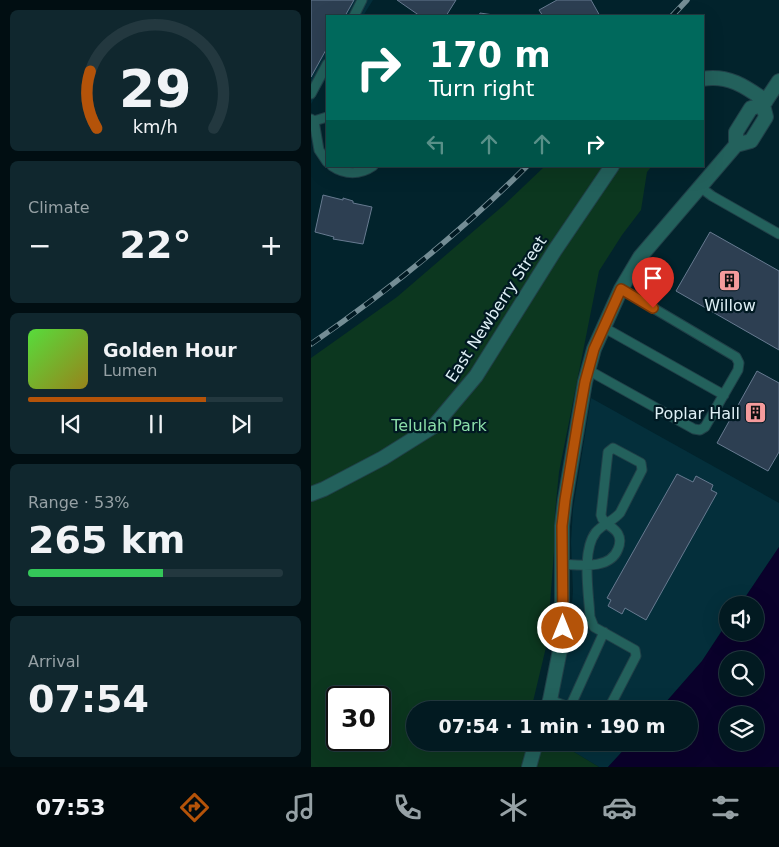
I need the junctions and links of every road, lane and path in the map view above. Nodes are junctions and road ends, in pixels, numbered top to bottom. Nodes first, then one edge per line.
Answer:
1 (363, 0) edge
2 (354, 15) edge
3 (326, 66) edge
4 (704, 79) edge
5 (779, 81) edge
6 (311, 94) edge
7 (765, 103) junction
8 (326, 117) edge
9 (312, 120) edge
10 (326, 160) edge
11 (334, 167) edge
12 (372, 167) edge
13 (610, 167) edge
14 (700, 187) junction
15 (779, 234) edge
16 (621, 289) junction
17 (603, 327) junction
18 (588, 370) junction
19 (724, 396) junction
20 (311, 494) edge
21 (606, 524) junction
22 (562, 564) junction
23 (588, 565) junction
24 (604, 632) junction
25 (550, 701) edge
26 (576, 701) edge
27 (613, 701) edge
28 (533, 751) edge
29 (529, 767) edge

1 - 2 lane
3 - 6 lane
4 - 7 street
5 - 7 street
7 - 14 street
8 - 9 lane
9 - 10 lane
11 - 12 lane
13 - 20 street, East Newberry Street
14 - 15 lane
14 - 16 street
16 - 17 street
16 - 19 lane
17 - 18 street
17 - 19 lane
18 - 19 lane
18 - 22 street
21 - 21 lane
21 - 23 lane
21 - 23 lane
22 - 23 lane
22 - 25 street
23 - 24 lane
24 - 26 lane
24 - 27 lane
28 - 29 street

